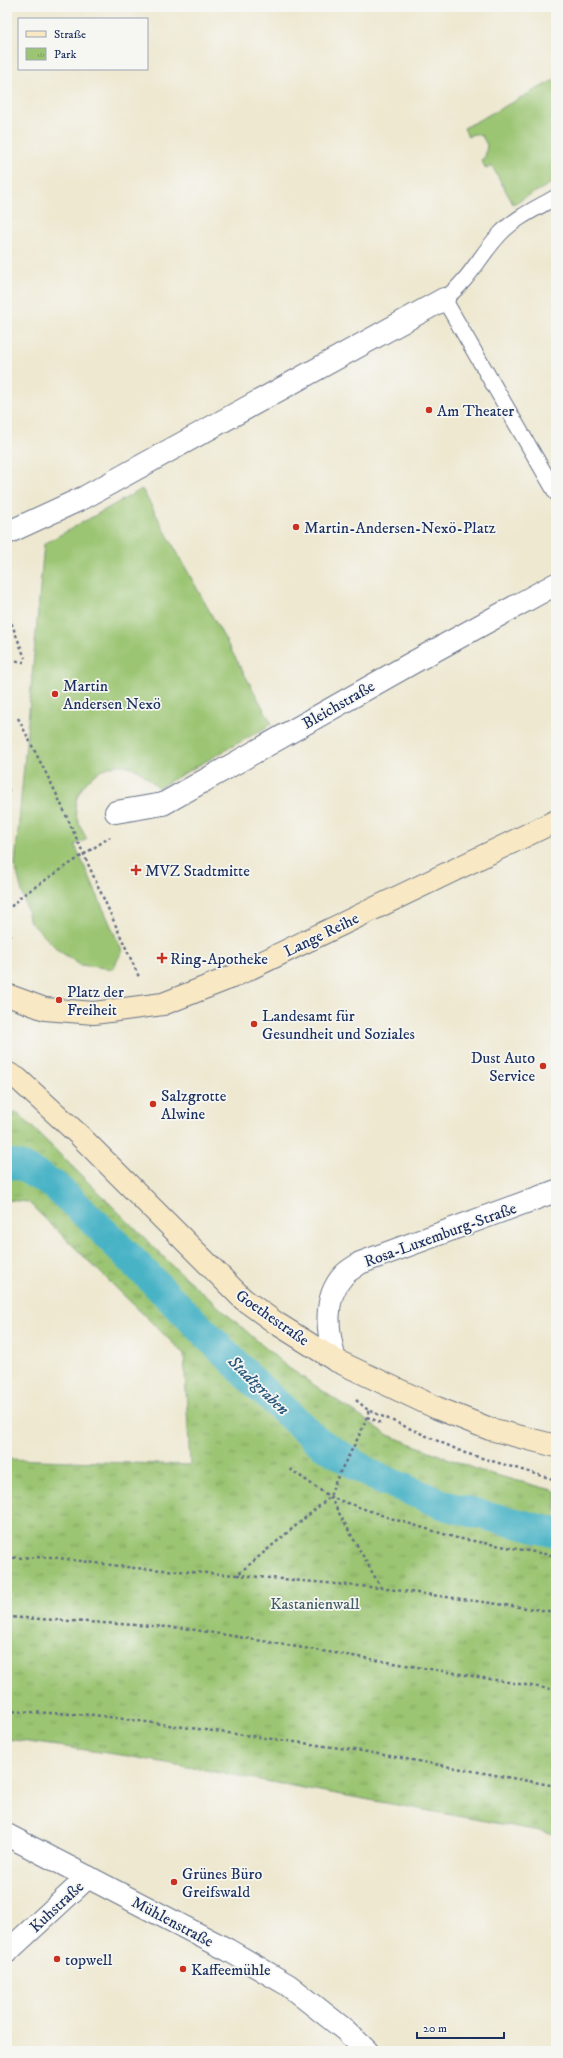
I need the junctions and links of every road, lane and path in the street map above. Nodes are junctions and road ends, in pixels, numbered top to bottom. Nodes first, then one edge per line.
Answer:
1 (556, 197) edge
2 (444, 299) junction
3 (556, 493) edge
4 (7, 533) edge
5 (556, 584) edge
6 (7, 612) edge
7 (10, 660) dead end
8 (18, 718) dead end
9 (116, 812) dead end
10 (556, 821) edge
11 (117, 833) dead end
12 (84, 854) junction
13 (7, 911) edge
14 (7, 928) edge
15 (7, 944) edge
16 (139, 977) dead end
17 (7, 995) edge
18 (7, 1073) edge
19 (556, 1192) edge
20 (335, 1360) junction
21 (367, 1417) dead end
22 (382, 1424) dead end
23 (361, 1434) dead end
24 (556, 1446) edge
25 (290, 1469) dead end
26 (330, 1497) junction
27 (556, 1556) edge
28 (7, 1558) edge
29 (237, 1575) junction
30 (381, 1588) junction
31 (556, 1612) edge
32 (7, 1617) edge
33 (556, 1690) edge
34 (7, 1711) edge
35 (556, 1786) edge
36 (7, 1835) edge
37 (88, 1877) junction
38 (7, 1952) edge
39 (367, 2051) edge

1 - 2 lane
2 - 3 lane
2 - 4 street
5 - 9 street, Bleichstraße
6 - 7 path
8 - 12 path
10 - 17 main road, Lange Reihe
11 - 12 path
12 - 13 path
12 - 16 path
14 - 15 path
18 - 20 main road, Goethestraße
19 - 20 street, Rosa-Luxemburg-Straße
20 - 24 main road, Goethestraße
21 - 22 path
23 - 26 path
25 - 26 path
26 - 27 path
26 - 29 path
26 - 30 path
28 - 29 path
29 - 30 path
30 - 31 path
32 - 33 path
34 - 35 path
36 - 37 street, Mühlenstraße
37 - 38 street, Kuhstraße
37 - 39 street, Mühlenstraße

